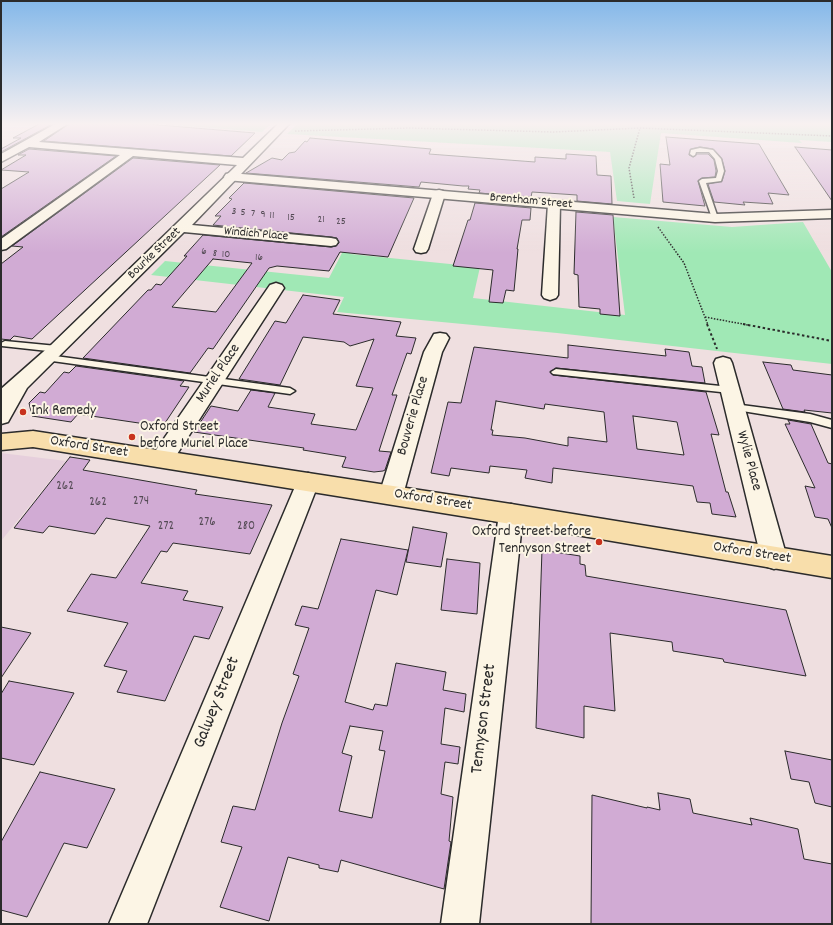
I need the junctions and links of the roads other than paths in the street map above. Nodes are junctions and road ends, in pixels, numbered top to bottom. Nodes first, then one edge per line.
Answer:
1 (112, 166) edge
2 (242, 166) edge
3 (720, 166) edge
4 (230, 177) junction
5 (439, 194) junction
6 (554, 204) junction
7 (832, 214) edge
8 (715, 218) junction
9 (181, 228) junction
10 (331, 242) dead end
11 (1, 246) edge
12 (421, 249) dead end
13 (276, 288) dead end
14 (550, 295) dead end
15 (440, 338) dead end
16 (5, 344) dead end
17 (52, 354) junction
18 (722, 363) road end
19 (556, 372) dead end
20 (215, 381) junction
21 (22, 382) junction
22 (290, 391) dead end
23 (732, 398) junction
24 (1, 399) edge
25 (1, 417) edge
26 (832, 424) edge
27 (1, 426) edge
28 (33, 439) junction
29 (1, 442) edge
30 (162, 459) junction
31 (308, 482) junction
32 (391, 495) junction
33 (511, 514) junction
34 (774, 558) junction
35 (832, 567) edge
36 (128, 924) edge
37 (460, 924) edge

1 - 11 street
2 - 4 street, Bourke Street
3 - 8 lane
4 - 5 street, Brentham Street
4 - 9 street, Bourke Street
5 - 6 street, Brentham Street
5 - 12 street
6 - 8 street, Brentham Street
6 - 14 street
7 - 8 street, Brentham Street
9 - 10 street, Windich Place
9 - 17 street, Bourke Street
13 - 20 street, Muriel Place
15 - 32 street, Bouverie Place
16 - 17 lane
17 - 20 lane
17 - 21 street, Bourke Street
18 - 23 street, Wylie Place
19 - 23 lane
20 - 22 lane
20 - 30 street, Muriel Place
21 - 24 street, Bourke Street
21 - 25 street, Bourke Street
23 - 26 lane
23 - 34 street, Wylie Place
27 - 28 main road, Oxford Street
28 - 29 main road, Oxford Street
28 - 30 main road, Oxford Street
30 - 31 main road, Oxford Street
31 - 32 main road, Oxford Street
31 - 36 street, Galwey Street
32 - 33 main road, Oxford Street
33 - 34 main road, Oxford Street
33 - 37 street, Tennyson Street
34 - 35 main road, Oxford Street

